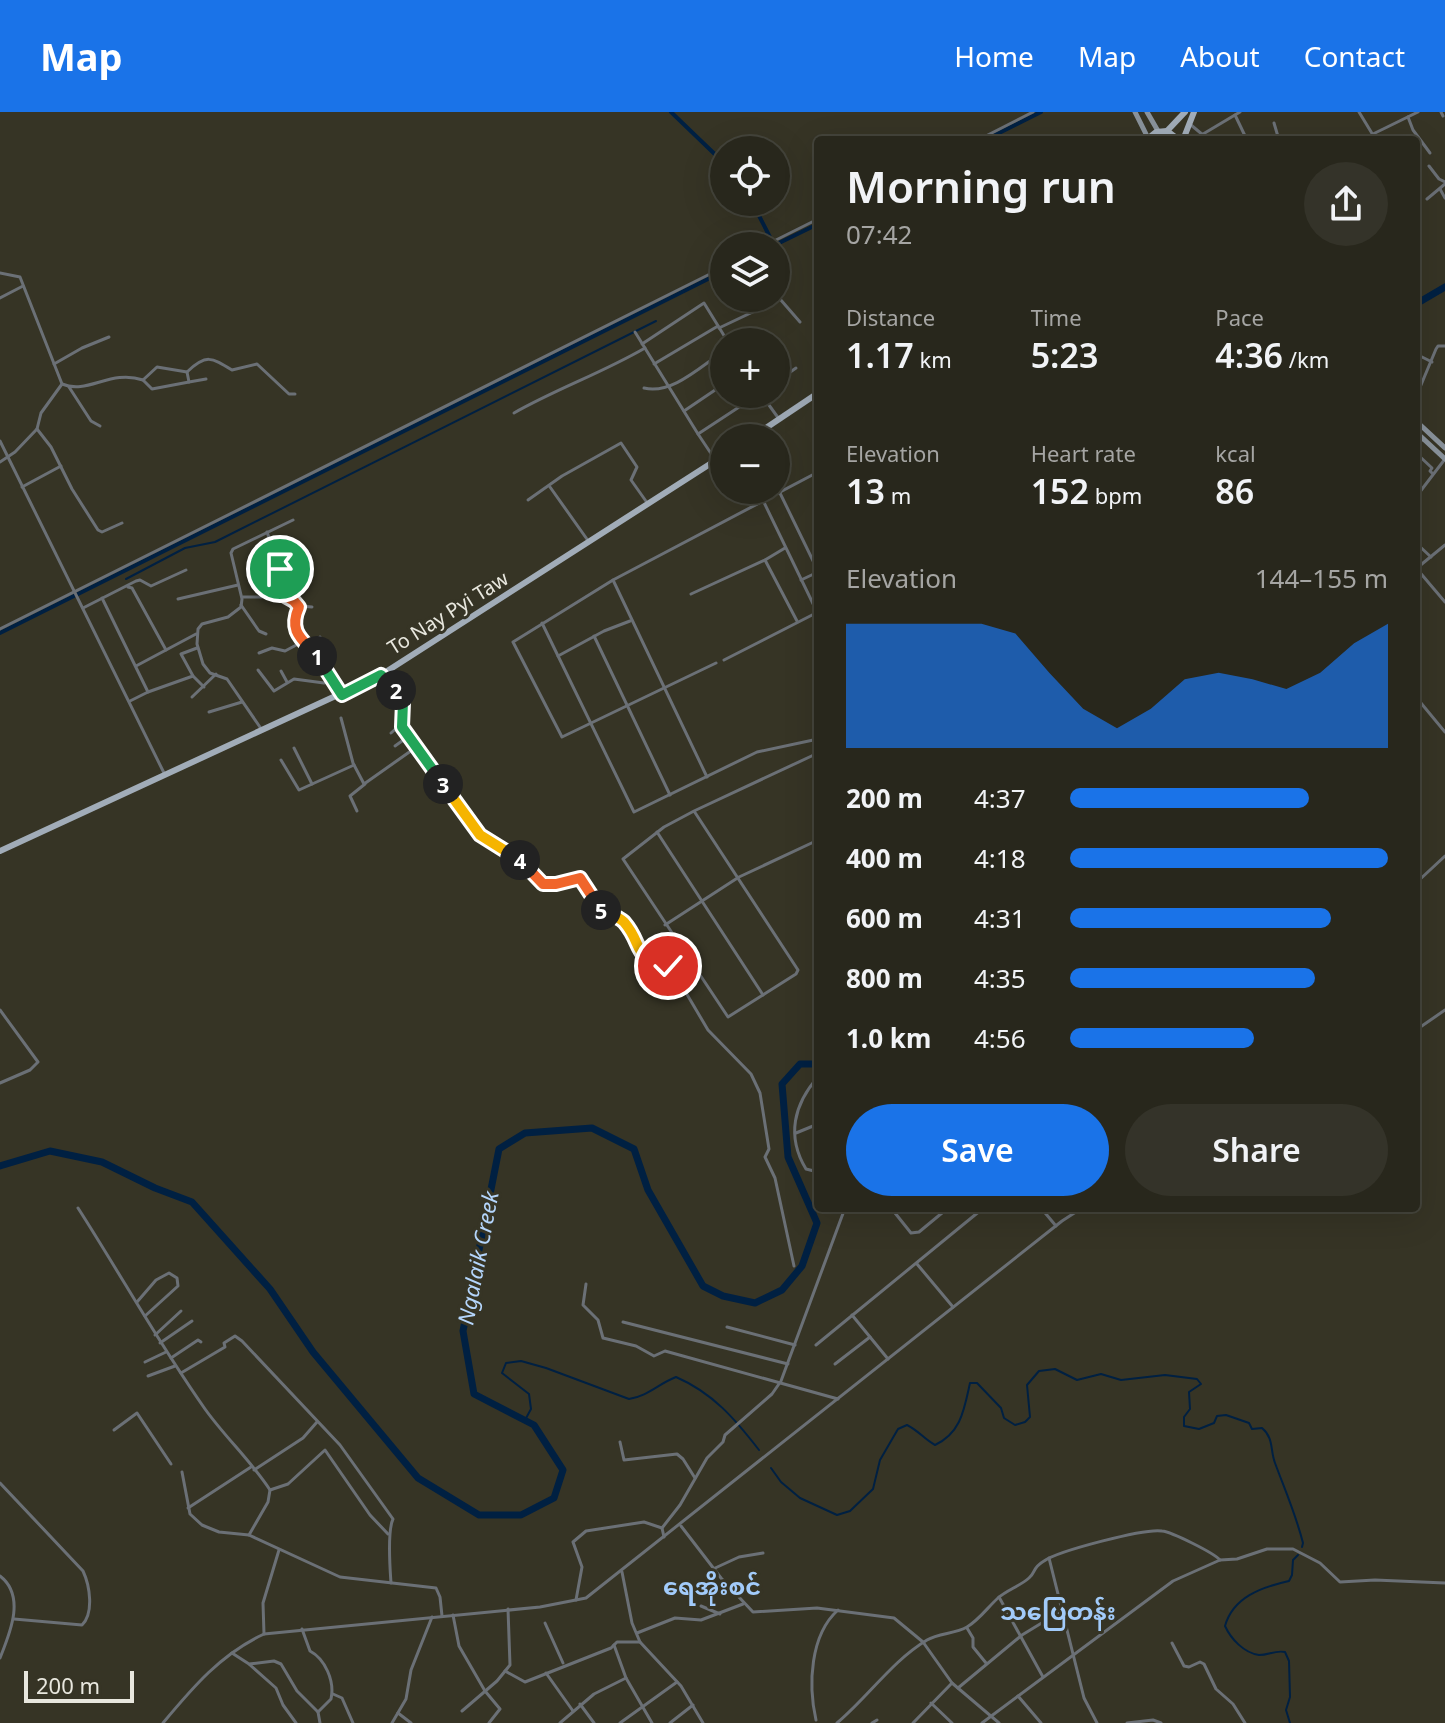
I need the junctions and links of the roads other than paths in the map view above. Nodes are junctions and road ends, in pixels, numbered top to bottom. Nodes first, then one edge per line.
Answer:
1 (1033, 112) edge
2 (1135, 112) edge
3 (1147, 112) edge
4 (1185, 112) edge
5 (1194, 112) edge
6 (1240, 112) edge
7 (1359, 112) edge
8 (1418, 112) edge
9 (1235, 115) junction
10 (1408, 117) junction
11 (1274, 123) dead end
12 (1190, 124) junction
13 (1158, 131) junction
14 (1167, 131) junction
15 (1373, 134) joint
16 (1203, 135) joint
17 (986, 136) edge
18 (1146, 136) edge
19 (1151, 136) edge
20 (1175, 136) edge
21 (1183, 136) edge
22 (1245, 136) edge
23 (1278, 136) edge
24 (1417, 136) edge
25 (1420, 139) edge
26 (1430, 153) dead end
27 (1429, 166) dead end
28 (1445, 183) edge
29 (1440, 189) junction
30 (1445, 198) edge
31 (1427, 199) dead end
32 (814, 221) edge
33 (790, 232) edge
34 (0, 273) edge
35 (710, 274) edge
36 (23, 286) junction
37 (0, 298) edge
38 (800, 322) dead end
39 (719, 327) junction
40 (635, 332) dead end
41 (109, 337) dead end
42 (644, 346) junction
43 (1445, 346) edge
44 (1420, 356) edge
45 (710, 360) edge
46 (1432, 362) junction
47 (54, 364) junction
48 (654, 364) junction
49 (796, 368) dead end
50 (187, 372) junction
51 (790, 372) edge
52 (206, 379) dead end
53 (143, 380) junction
54 (189, 382) junction
55 (62, 384) junction
56 (69, 387) junction
57 (669, 387) junction
58 (644, 388) dead end
59 (1420, 388) edge
60 (710, 393) edge
61 (295, 394) dead end
62 (814, 396) edge
63 (738, 408) edge
64 (771, 408) edge
65 (684, 411) junction
66 (514, 413) dead end
67 (779, 419) junction
68 (772, 424) edge
69 (1420, 425) edge
70 (100, 426) dead end
71 (37, 429) junction
72 (698, 434) junction
73 (1420, 436) edge
74 (1423, 439) junction
75 (0, 441) edge
76 (1420, 442) edge
77 (1445, 448) edge
78 (710, 452) edge
79 (8, 457) junction
80 (1420, 457) edge
81 (1445, 459) edge
82 (0, 462) edge
83 (710, 465) edge
84 (61, 466) junction
85 (814, 474) edge
86 (1433, 474) junction
87 (790, 486) edge
88 (22, 487) junction
89 (550, 487) junction
90 (1420, 492) edge
91 (528, 500) dead end
92 (648, 504) junction
93 (754, 504) edge
94 (765, 504) edge
95 (785, 504) edge
96 (293, 520) dead end
97 (122, 523) dead end
98 (267, 532) junction
99 (291, 541) dead end
100 (589, 542) junction
101 (1445, 545) edge
102 (785, 547) junction
103 (1420, 547) edge
104 (272, 551) junction
105 (1431, 557) junction
106 (765, 560) junction
107 (814, 563) edge
108 (290, 565) dead end
109 (1420, 566) edge
110 (186, 570) dead end
111 (281, 572) junction
112 (814, 573) edge
113 (1420, 574) edge
114 (613, 580) junction
115 (801, 580) junction
116 (127, 585) junction
117 (238, 585) junction
118 (278, 592) junction
119 (691, 594) dead end
120 (76, 595) junction
121 (241, 597) junction
122 (102, 598) junction
123 (178, 599) dead end
124 (1445, 602) edge
125 (241, 605) junction
126 (814, 605) edge
127 (299, 607) junction
128 (312, 607) dead end
129 (83, 608) junction
130 (814, 615) edge
131 (631, 620) junction
132 (797, 622) junction
133 (542, 623) junction
134 (0, 629) edge
135 (197, 634) junction
136 (266, 634) dead end
137 (594, 636) junction
138 (320, 637) dead end
139 (302, 642) junction
140 (197, 648) junction
141 (311, 649) junction
142 (166, 650) junction
143 (259, 653) dead end
144 (558, 656) junction
145 (724, 660) dead end
146 (716, 663) dead end
147 (136, 666) junction
148 (258, 670) dead end
149 (281, 671) dead end
150 (216, 674) junction
151 (381, 675) junction
152 (193, 676) junction
153 (333, 680) junction
154 (287, 682) junction
155 (204, 687) junction
156 (664, 688) junction
157 (148, 692) junction
158 (342, 695) junction
159 (192, 697) dead end
160 (130, 701) junction
161 (242, 702) junction
162 (1420, 702) edge
163 (628, 705) junction
164 (209, 712) dead end
165 (341, 718) dead end
166 (401, 724) junction
167 (591, 724) junction
168 (262, 730) junction
169 (1445, 732) edge
170 (391, 733) dead end
171 (409, 736) junction
172 (814, 740) edge
173 (414, 743) junction
174 (395, 746) dead end
175 (294, 748) dead end
176 (814, 755) edge
177 (281, 760) dead end
178 (354, 765) junction
179 (165, 775) junction
180 (707, 777) junction
181 (312, 784) junction
182 (365, 784) junction
183 (671, 796) junction
184 (357, 811) dead end
185 (694, 811) junction
186 (657, 832) junction
187 (814, 842) edge
188 (0, 851) edge
189 (1445, 856) edge
190 (739, 877) junction
191 (1420, 879) edge
192 (702, 901) junction
193 (665, 925) junction
194 (763, 995) junction
195 (0, 1010) edge
196 (1445, 1010) edge
197 (1420, 1027) edge
198 (814, 1082) edge
199 (0, 1083) edge
200 (814, 1126) edge
201 (794, 1133) junction
202 (814, 1171) edge
203 (78, 1208) dead end
204 (844, 1212) edge
205 (894, 1212) edge
206 (943, 1212) edge
207 (979, 1212) edge
208 (1044, 1212) edge
209 (1074, 1212) edge
210 (1056, 1226) junction
211 (916, 1263) junction
212 (794, 1266) dead end
213 (586, 1284) dead end
214 (137, 1302) junction
215 (953, 1307) junction
216 (181, 1311) dead end
217 (852, 1315) junction
218 (145, 1316) junction
219 (192, 1321) dead end
220 (623, 1322) dead end
221 (727, 1327) dead end
222 (155, 1335) junction
223 (870, 1337) junction
224 (201, 1342) dead end
225 (160, 1343) junction
226 (795, 1345) junction
227 (816, 1345) dead end
228 (166, 1352) junction
229 (170, 1358) junction
230 (888, 1359) junction
231 (145, 1362) dead end
232 (788, 1364) junction
233 (835, 1364) dead end
234 (175, 1365) junction
235 (181, 1373) junction
236 (148, 1376) dead end
237 (781, 1381) junction
238 (838, 1399) junction
239 (317, 1422) junction
240 (114, 1430) dead end
241 (620, 1442) dead end
242 (171, 1464) dead end
243 (253, 1468) junction
244 (182, 1472) dead end
245 (695, 1478) junction
246 (0, 1483) edge
247 (270, 1490) junction
248 (188, 1508) junction
249 (681, 1525) junction
250 (662, 1528) junction
251 (249, 1535) junction
252 (390, 1537) junction
253 (665, 1538) junction
254 (279, 1550) junction
255 (763, 1553) dead end
256 (1049, 1558) junction
257 (1220, 1560) junction
258 (713, 1569) junction
259 (622, 1572) junction
260 (0, 1576) edge
261 (391, 1583) junction
262 (1445, 1583) edge
263 (999, 1597) junction
264 (576, 1602) junction
265 (743, 1604) junction
266 (701, 1606) dead end
267 (508, 1609) junction
268 (838, 1610) junction
269 (1063, 1610) junction
270 (720, 1614) junction
271 (453, 1615) junction
272 (442, 1616) junction
273 (432, 1617) junction
274 (14, 1619) junction
275 (545, 1623) dead end
276 (313, 1628) junction
277 (967, 1628) junction
278 (302, 1629) junction
279 (636, 1633) junction
280 (264, 1634) junction
281 (1022, 1635) junction
282 (308, 1641) junction
283 (640, 1642) junction
284 (923, 1642) junction
285 (1172, 1643) dead end
286 (614, 1645) junction
287 (232, 1653) junction
288 (1074, 1655) junction
289 (0, 1658) edge
290 (986, 1663) junction
291 (249, 1664) junction
292 (564, 1665) junction
293 (505, 1671) junction
294 (546, 1673) junction
295 (1043, 1677) junction
296 (626, 1678) junction
297 (677, 1682) junction
298 (952, 1683) junction
299 (958, 1688) junction
300 (485, 1691) junction
301 (333, 1694) junction
302 (1018, 1696) junction
303 (327, 1702) junction
304 (312, 1703) junction
305 (931, 1703) junction
306 (580, 1704) junction
307 (693, 1705) junction
308 (643, 1708) junction
309 (462, 1711) dead end
310 (573, 1711) junction
311 (318, 1712) junction
312 (398, 1713) junction
313 (991, 1716) junction
314 (816, 1720) dead end
315 (877, 1720) dead end
316 (166, 1722) edge
317 (319, 1722) edge
318 (296, 1723) edge
319 (353, 1723) edge
320 (392, 1723) edge
321 (411, 1723) edge
322 (489, 1723) edge
323 (560, 1723) edge
324 (594, 1723) edge
325 (620, 1723) edge
326 (652, 1723) edge
327 (670, 1723) edge
328 (703, 1723) edge
329 (837, 1723) edge
330 (872, 1723) edge
331 (913, 1723) edge
332 (952, 1723) edge
333 (982, 1723) edge
334 (999, 1723) edge
335 (1041, 1723) edge
336 (1097, 1723) edge
337 (1127, 1723) edge
338 (1161, 1723) edge
339 (1245, 1723) edge

1 - 17 street
2 - 18 main road
3 - 13 main road
4 - 14 main road
5 - 12 main road
6 - 9 street
7 - 15 street
8 - 10 street
9 - 16 street
9 - 22 street
10 - 15 street
10 - 24 street
11 - 23 street
12 - 16 street
12 - 21 main road
13 - 14 main road
13 - 19 main road
14 - 20 main road
25 - 26 street
27 - 28 street
28 - 29 street
29 - 30 street
29 - 31 street
32 - 33 street
34 - 36 street
35 - 120 street
36 - 37 street
36 - 47 street
38 - 39 street
39 - 42 street
39 - 48 street
40 - 42 street
41 - 47 street
42 - 48 street
42 - 66 street
43 - 46 street
44 - 46 street
45 - 57 street
46 - 59 street
47 - 55 street
48 - 57 street
49 - 51 street
50 - 53 street
50 - 54 street
50 - 61 street
52 - 54 street
53 - 54 street
53 - 56 street
55 - 56 street
55 - 71 street
56 - 70 street
57 - 58 street
57 - 65 street
60 - 65 street
62 - 67 main road
63 - 72 street
64 - 67 street
65 - 72 street
67 - 68 main road
69 - 77 main road
71 - 79 street
71 - 84 street
72 - 78 street
73 - 74 main road
74 - 76 street
74 - 81 main road
75 - 79 street
79 - 82 street
79 - 88 street
80 - 86 street
81 - 86 street
83 - 92 main road, To Nay Pyi Taw
84 - 88 street
84 - 97 street
85 - 87 street
86 - 90 street
88 - 120 street
89 - 91 street
89 - 92 street
89 - 100 street
92 - 100 main road, To Nay Pyi Taw
93 - 114 street
94 - 102 street
95 - 107 street
96 - 98 street
98 - 104 street
98 - 117 street
99 - 104 street
100 - 151 main road, To Nay Pyi Taw
101 - 105 street
102 - 106 street
102 - 115 street
103 - 105 street
104 - 111 street
105 - 109 street
106 - 119 street
106 - 132 street
108 - 111 street
110 - 116 street
111 - 118 street
112 - 115 street
113 - 124 street
114 - 131 street
114 - 133 street
115 - 126 street
116 - 122 street
116 - 142 street
117 - 121 street
117 - 123 street
118 - 121 street
118 - 127 street
120 - 129 street
120 - 134 street
121 - 125 street
122 - 129 street
122 - 147 street
125 - 135 street
125 - 136 street
127 - 128 street
127 - 139 street
129 - 160 street
130 - 132 street
131 - 137 street
131 - 156 street
132 - 145 street
133 - 144 street
133 - 167 street
135 - 140 street
135 - 142 street
137 - 144 street
137 - 163 street
138 - 141 street
139 - 141 street
139 - 143 street
140 - 150 street
140 - 152 street
141 - 153 street
142 - 147 street
144 - 167 street
146 - 156 street
147 - 157 street
148 - 154 street
149 - 154 street
150 - 155 street
150 - 161 street
151 - 158 main road, To Nay Pyi Taw
151 - 166 street
152 - 155 street
152 - 157 street
153 - 154 street
153 - 158 street
155 - 159 street
156 - 163 street
156 - 180 street
157 - 160 street
158 - 168 main road, To Nay Pyi Taw
160 - 179 street
161 - 164 street
161 - 168 street
162 - 169 street
163 - 167 street
163 - 183 street
165 - 178 street
166 - 170 street
166 - 171 street
167 - 183 street
168 - 179 main road, To Nay Pyi Taw
171 - 173 street
171 - 174 street
172 - 180 street
173 - 182 street
173 - 212 street
175 - 181 street
176 - 185 street
177 - 181 street
178 - 181 street
178 - 182 street
179 - 188 main road, To Nay Pyi Taw
180 - 183 street
182 - 184 street
185 - 186 street
185 - 190 street
186 - 192 street
186 - 193 street
187 - 190 street
189 - 191 street
190 - 192 street
190 - 194 street
192 - 193 street
192 - 194 street
193 - 194 street
195 - 199 street
196 - 197 street
198 - 201 street
200 - 201 street
201 - 202 street
203 - 214 street
204 - 226 street
205 - 206 street
207 - 211 street
208 - 210 street
209 - 210 street
210 - 215 street
211 - 215 street
211 - 217 street
213 - 237 street
214 - 218 street
214 - 218 street
215 - 230 street
216 - 222 street
217 - 223 street
217 - 227 street
218 - 222 street
219 - 225 street
220 - 232 street
221 - 226 street
222 - 225 street
223 - 230 street
223 - 233 street
224 - 229 street
225 - 228 street
226 - 232 street
228 - 229 street
228 - 231 street
229 - 234 street
230 - 238 street
232 - 237 street
234 - 235 street
234 - 236 street
235 - 239 street
235 - 243 street
237 - 238 street
237 - 245 street
238 - 249 street
239 - 243 street
239 - 252 street
240 - 242 street
241 - 245 street
243 - 247 street
243 - 248 street
244 - 248 street
245 - 250 street
246 - 274 street
247 - 251 street
247 - 252 street
248 - 251 street
249 - 253 street
249 - 258 street
250 - 253 street
250 - 264 street
251 - 254 street
252 - 261 street
253 - 259 street
254 - 261 street
254 - 280 street
255 - 258 street
256 - 257 street
256 - 263 street
256 - 269 street
257 - 262 street
257 - 288 street
258 - 265 street
259 - 264 street
259 - 279 street
260 - 274 street
261 - 272 street
263 - 277 street
263 - 281 street
264 - 267 street
265 - 268 street
265 - 270 street
266 - 270 street
267 - 271 street
267 - 293 street
268 - 284 street
268 - 314 street
269 - 281 street
269 - 288 street
270 - 279 street
271 - 272 street
271 - 300 street
272 - 273 street
273 - 276 street
273 - 312 street
274 - 289 street
275 - 292 street
276 - 278 street
276 - 282 street
277 - 284 street
277 - 290 street
278 - 280 street
278 - 282 street
279 - 283 street
280 - 287 street
281 - 290 street
281 - 295 street
282 - 301 street
283 - 286 street
283 - 297 street
284 - 298 street
284 - 329 street
285 - 339 street
286 - 292 street
286 - 296 street
287 - 291 street
287 - 316 street
288 - 295 street
288 - 336 street
290 - 299 street
291 - 304 street
291 - 318 street
292 - 294 street
293 - 294 street
293 - 300 street
294 - 310 street
295 - 302 street
296 - 306 street
296 - 308 street
297 - 307 street
297 - 308 street
298 - 299 street
298 - 305 street
299 - 313 street
300 - 309 street
300 - 322 street
301 - 303 street
301 - 319 street
302 - 313 street
302 - 335 street
303 - 304 street
303 - 311 street
304 - 311 street
305 - 331 street
305 - 332 street
306 - 310 street
306 - 324 street
307 - 327 street
307 - 328 street
308 - 325 street
308 - 326 street
310 - 323 street
311 - 317 street
312 - 320 street
312 - 321 street
313 - 333 street
313 - 334 street
315 - 330 street
337 - 338 street

